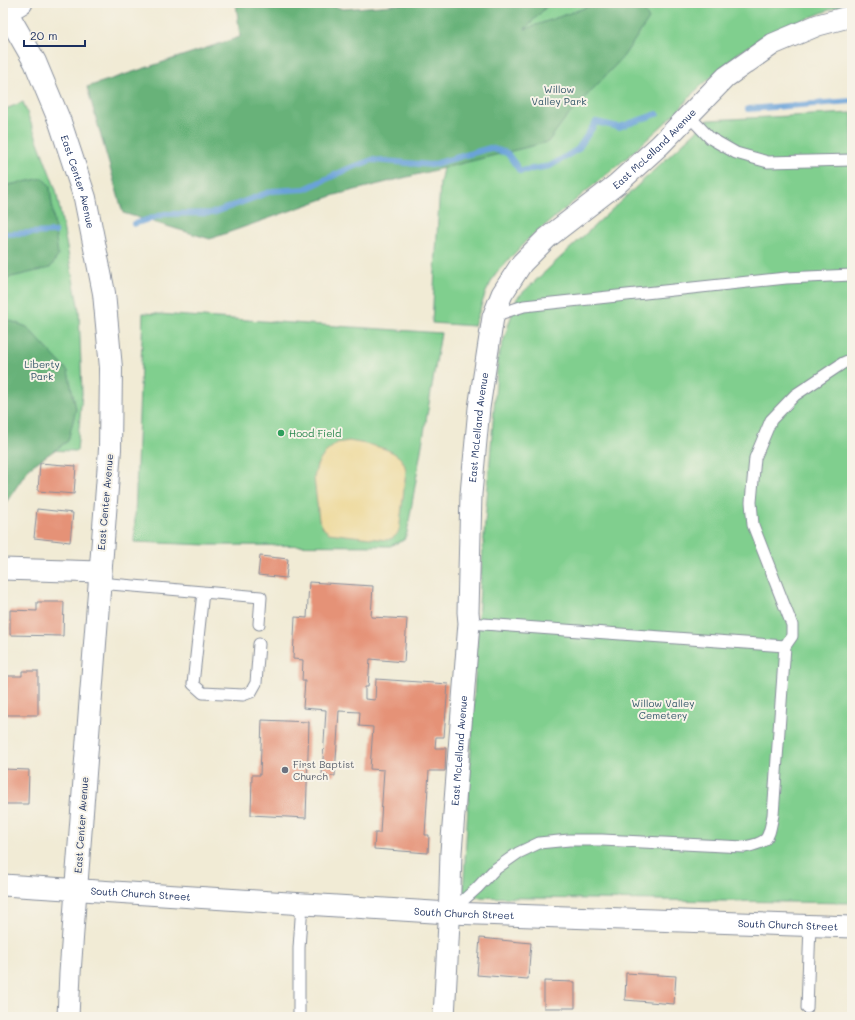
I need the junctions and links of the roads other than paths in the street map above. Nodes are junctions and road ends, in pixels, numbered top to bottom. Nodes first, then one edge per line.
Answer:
1 (10, 7) edge
2 (852, 16) edge
3 (688, 115) junction
4 (852, 160) edge
5 (852, 275) edge
6 (493, 317) junction
7 (852, 359) edge
8 (3, 569) edge
9 (99, 577) junction
10 (203, 592) junction
11 (469, 623) junction
12 (259, 624) dead end
13 (259, 644) dead end
14 (785, 646) junction
15 (3, 885) edge
16 (76, 890) junction
17 (302, 904) junction
18 (449, 913) junction
19 (810, 925) junction
20 (852, 927) edge
21 (807, 1008) dead end
22 (68, 1017) edge
23 (299, 1017) edge
24 (444, 1017) edge

1 - 9 street, East Center Avenue
2 - 3 street, East McLelland Avenue
3 - 4 lane
3 - 6 street, East McLelland Avenue
5 - 6 lane
6 - 11 street, East McLelland Avenue
7 - 14 lane
8 - 9 street
9 - 10 lane
9 - 16 street, East Center Avenue
10 - 12 lane
10 - 13 lane
11 - 14 lane
11 - 18 street, East McLelland Avenue
14 - 18 lane
15 - 16 street, South Church Street
16 - 17 street, South Church Street
16 - 22 street, East Center Avenue
17 - 18 street, South Church Street
17 - 23 lane
18 - 19 street, South Church Street
18 - 24 street, East McLelland Avenue
19 - 20 street, South Church Street
19 - 21 lane

